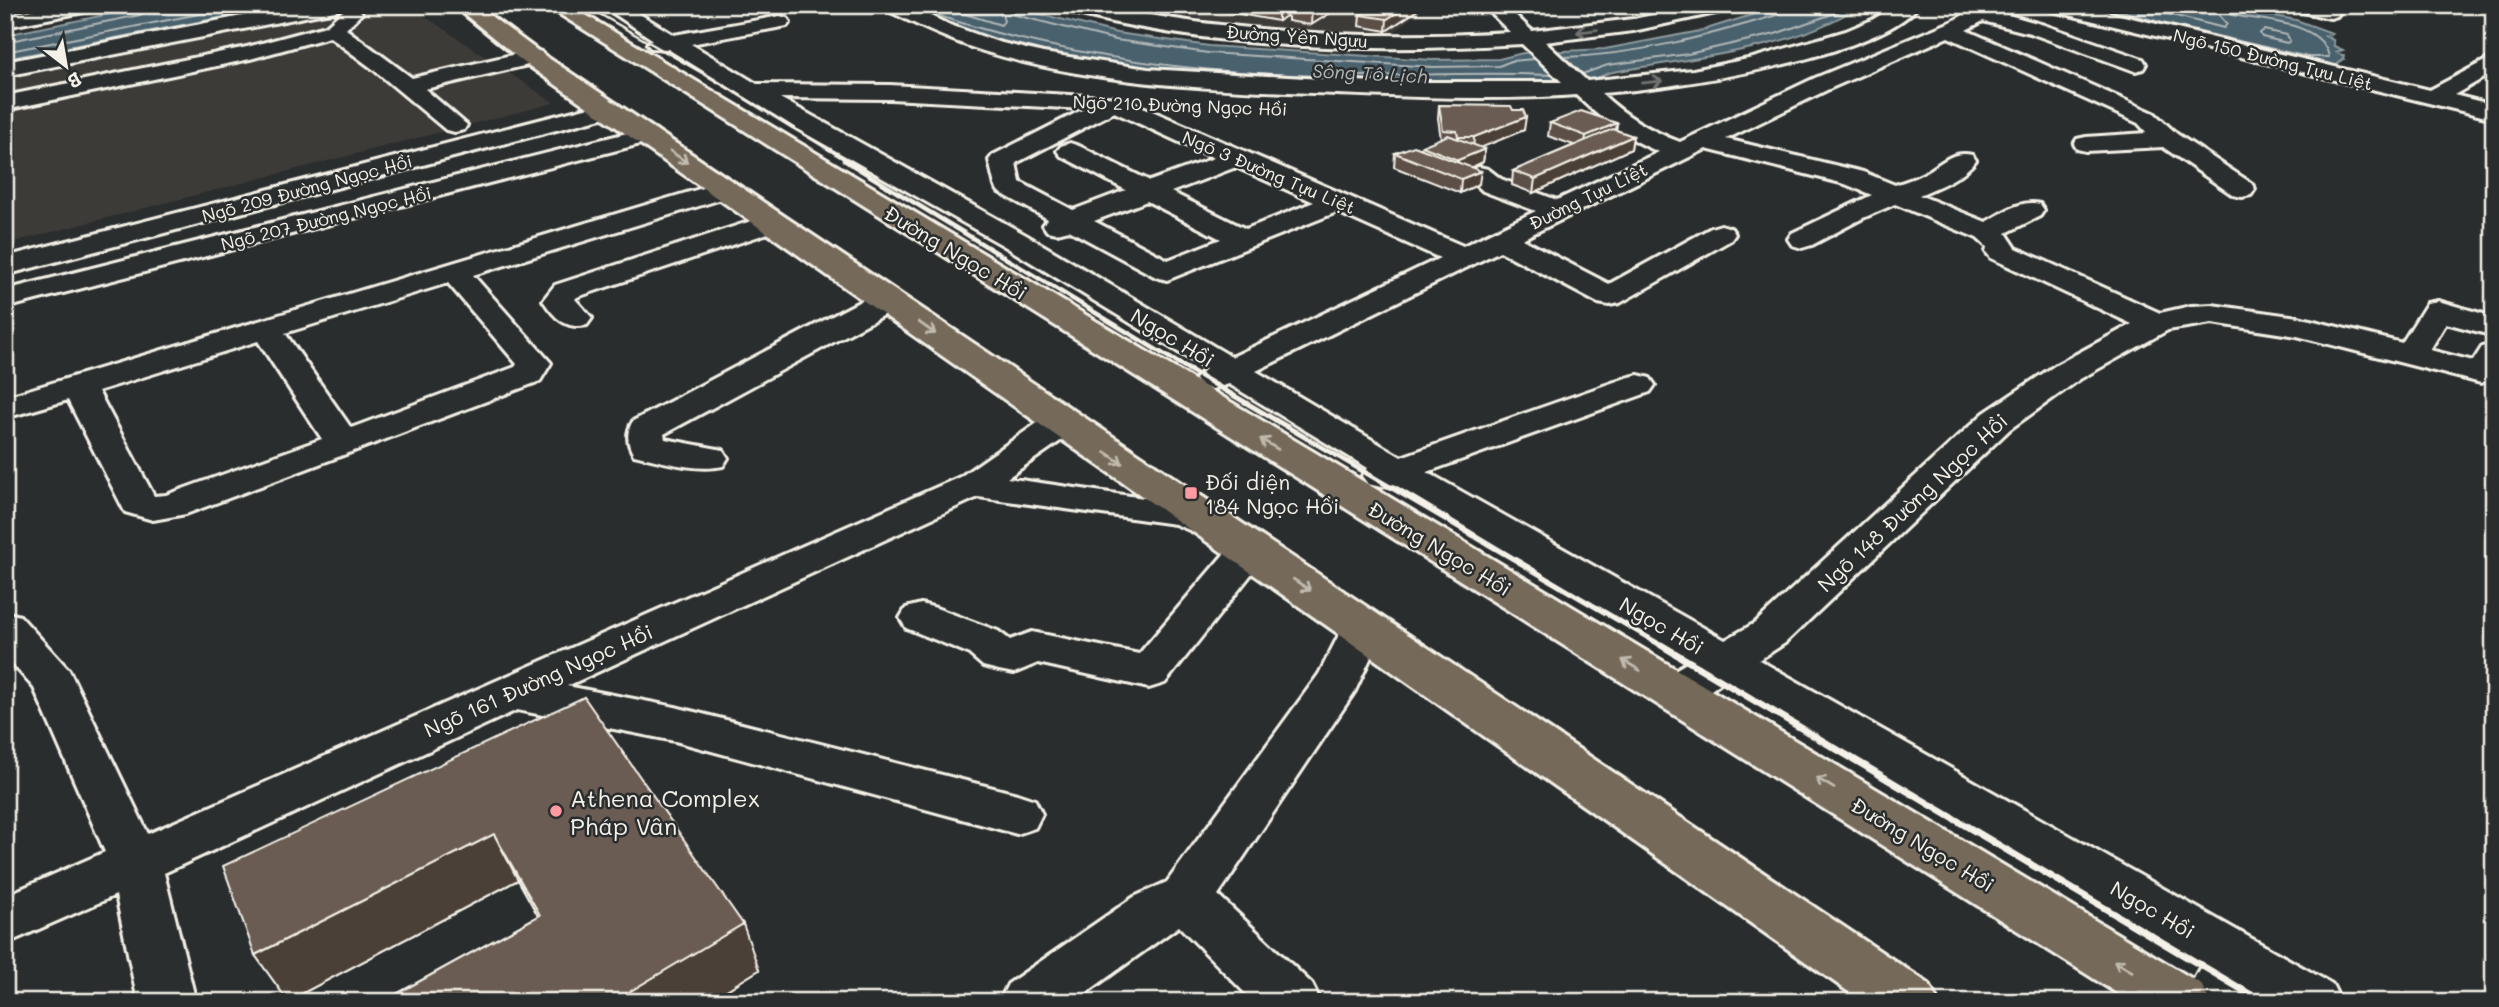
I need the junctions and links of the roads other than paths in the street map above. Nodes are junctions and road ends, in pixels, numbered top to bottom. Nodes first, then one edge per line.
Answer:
1 (89, 5) edge
2 (463, 5) edge
3 (555, 5) edge
4 (892, 5) edge
5 (1066, 5) edge
6 (1493, 5) edge
7 (1727, 5) edge
8 (1909, 5) edge
9 (2052, 5) edge
10 (2296, 5) edge
11 (344, 9) edge
12 (1989, 10) edge
13 (2330, 12) dead end
14 (5, 21) edge
15 (780, 22) dead end
16 (333, 30) junction
17 (1949, 30) junction
18 (606, 35) edge
19 (1532, 41) junction
20 (671, 43) junction
21 (546, 54) junction
22 (2494, 63) edge
23 (2135, 64) dead end
24 (5, 69) edge
25 (409, 86) junction
26 (1581, 86) junction
27 (753, 91) junction
28 (2432, 97) junction
29 (5, 103) edge
30 (1113, 103) junction
31 (1166, 103) dead end
32 (609, 109) junction
33 (2494, 112) edge
34 (1608, 113) junction
35 (1581, 115) edge
36 (455, 125) dead end
37 (647, 135) junction
38 (2168, 139) junction
39 (1705, 141) junction
40 (2086, 144) dead end
41 (1070, 151) dead end
42 (1679, 151) junction
43 (1235, 159) junction
44 (1963, 160) dead end
45 (1479, 175) edge
46 (726, 189) junction
47 (2242, 189) dead end
48 (1150, 191) junction
49 (1897, 194) junction
50 (1338, 202) junction
51 (1558, 210) junction
52 (2030, 210) dead end
53 (1073, 219) junction
54 (773, 222) junction
55 (1987, 232) junction
56 (1721, 234) dead end
57 (1243, 239) junction
58 (1499, 239) junction
59 (1802, 239) dead end
60 (1016, 241) junction
61 (1463, 257) junction
62 (5, 266) edge
63 (455, 273) junction
64 (5, 299) edge
65 (887, 300) junction
66 (576, 318) dead end
67 (2157, 323) junction
68 (2298, 327) junction
69 (2494, 327) edge
70 (267, 330) junction
71 (2494, 354) edge
72 (2412, 355) junction
73 (1231, 372) junction
74 (1637, 385) dead end
75 (79, 387) junction
76 (1182, 390) junction
77 (2476, 398) dead end
78 (5, 408) edge
79 (1062, 423) junction
80 (343, 443) junction
81 (710, 458) dead end
82 (1395, 470) junction
83 (973, 485) junction
84 (1347, 491) junction
85 (1240, 542) junction
86 (921, 618) dead end
87 (5, 626) edge
88 (1363, 627) junction
89 (1726, 662) junction
90 (1674, 691) junction
91 (511, 692) junction
92 (1017, 814) dead end
93 (135, 861) junction
94 (1186, 898) junction
95 (5, 921) edge
96 (2223, 979) edge
97 (167, 1002) edge
98 (1028, 1002) edge
99 (1292, 1002) edge
100 (1909, 1002) edge
101 (2181, 1002) edge
102 (2312, 1002) edge

1 - 14 street
2 - 21 highway
3 - 18 highway, Đường Ngọc Hồi
4 - 26 street
5 - 19 street, Đường Yên Ngưu
6 - 19 street
7 -> 19 street, Đường Yên Ngưu
26 -> 8 street
9 - 28 street, Ngõ 150 Đường Tựu Liệt
10 - 13 street
11 - 16 street
11 - 24 street
12 - 17 street, Đường Tựu Liệt
12 - 23 street
15 - 20 street
16 - 25 street
16 - 29 street
17 - 38 street
17 - 39 street, Đường Tựu Liệt
18 - 20 street, Ngọc Hồi
18 - 20 street
18 - 76 highway, Đường Ngọc Hồi
19 - 26 street
20 - 27 street, Ngọc Hồi
21 - 25 street
21 - 32 highway
22 - 28 street
25 - 36 street
26 - 34 street
27 - 30 street, Ngõ 210 Đường Ngọc Hồi
27 - 60 street, Ngọc Hồi
28 - 33 street, Ngõ 150 Đường Tựu Liệt
30 - 31 street, Ngõ 210 Đường Ngọc Hồi
30 - 43 street, Ngõ 3 Đường Tựu Liệt
30 - 53 street
32 - 37 highway
32 - 62 street, Ngõ 209 Đường Ngọc Hồi
34 - 35 street
34 - 42 street
37 -> 46 highway
37 - 64 street, Ngõ 207 Đường Ngọc Hồi
38 - 40 street
38 - 47 street
39 - 42 street, Đường Tựu Liệt
39 - 49 street
41 - 48 street
42 - 51 street, Đường Tựu Liệt
43 - 48 street
43 - 50 street, Ngõ 3 Đường Tựu Liệt
44 - 49 street
45 - 51 street
46 - 54 highway
46 - 63 street
48 - 53 street
48 - 57 street
49 - 55 street
49 - 59 street
50 - 57 street
50 - 61 street, Ngõ 3 Đường Tựu Liệt
51 - 58 street, Đường Tựu Liệt
52 - 55 street
53 - 57 street
53 - 60 street
54 - 65 highway
54 - 66 street
55 - 67 street
56 - 58 street
58 - 61 street, Đường Tựu Liệt
60 - 73 street, Ngọc Hồi
61 - 73 street, Đường Tựu Liệt
63 - 70 street
63 - 80 street
65 -> 79 highway
65 - 81 street
67 - 68 street, Ngõ 148 Đường Ngọc Hồi
67 - 89 street, Ngõ 148 Đường Ngọc Hồi
68 - 72 street
68 - 77 street
69 - 72 street
70 - 75 street
70 - 80 street
71 - 72 street
73 - 76 street, Đường Tựu Liệt
73 - 82 street, Ngọc Hồi
74 - 82 street
75 - 78 street
75 - 80 street
84 -> 76 highway, Đường Ngọc Hồi
79 - 83 street, Ngõ 161 Đường Ngọc Hồi
79 -> 85 highway
82 - 84 street
82 - 89 street, Ngọc Hồi
83 - 85 street
83 - 91 street, Ngõ 161 Đường Ngọc Hồi
90 -> 84 highway, Đường Ngọc Hồi
85 - 86 street
85 -> 88 highway
87 - 93 street
88 - 94 street
88 - 100 highway
89 - 90 street, Ngõ 148 Đường Ngọc Hồi
89 - 96 street, Ngọc Hồi
101 -> 90 highway, Đường Ngọc Hồi
91 - 92 street
91 - 93 street, Ngõ 161 Đường Ngọc Hồi
93 - 95 street, Ngõ 161 Đường Ngọc Hồi
93 - 97 street
94 - 98 street
94 - 99 street
96 - 102 street, Ngọc Hồi

